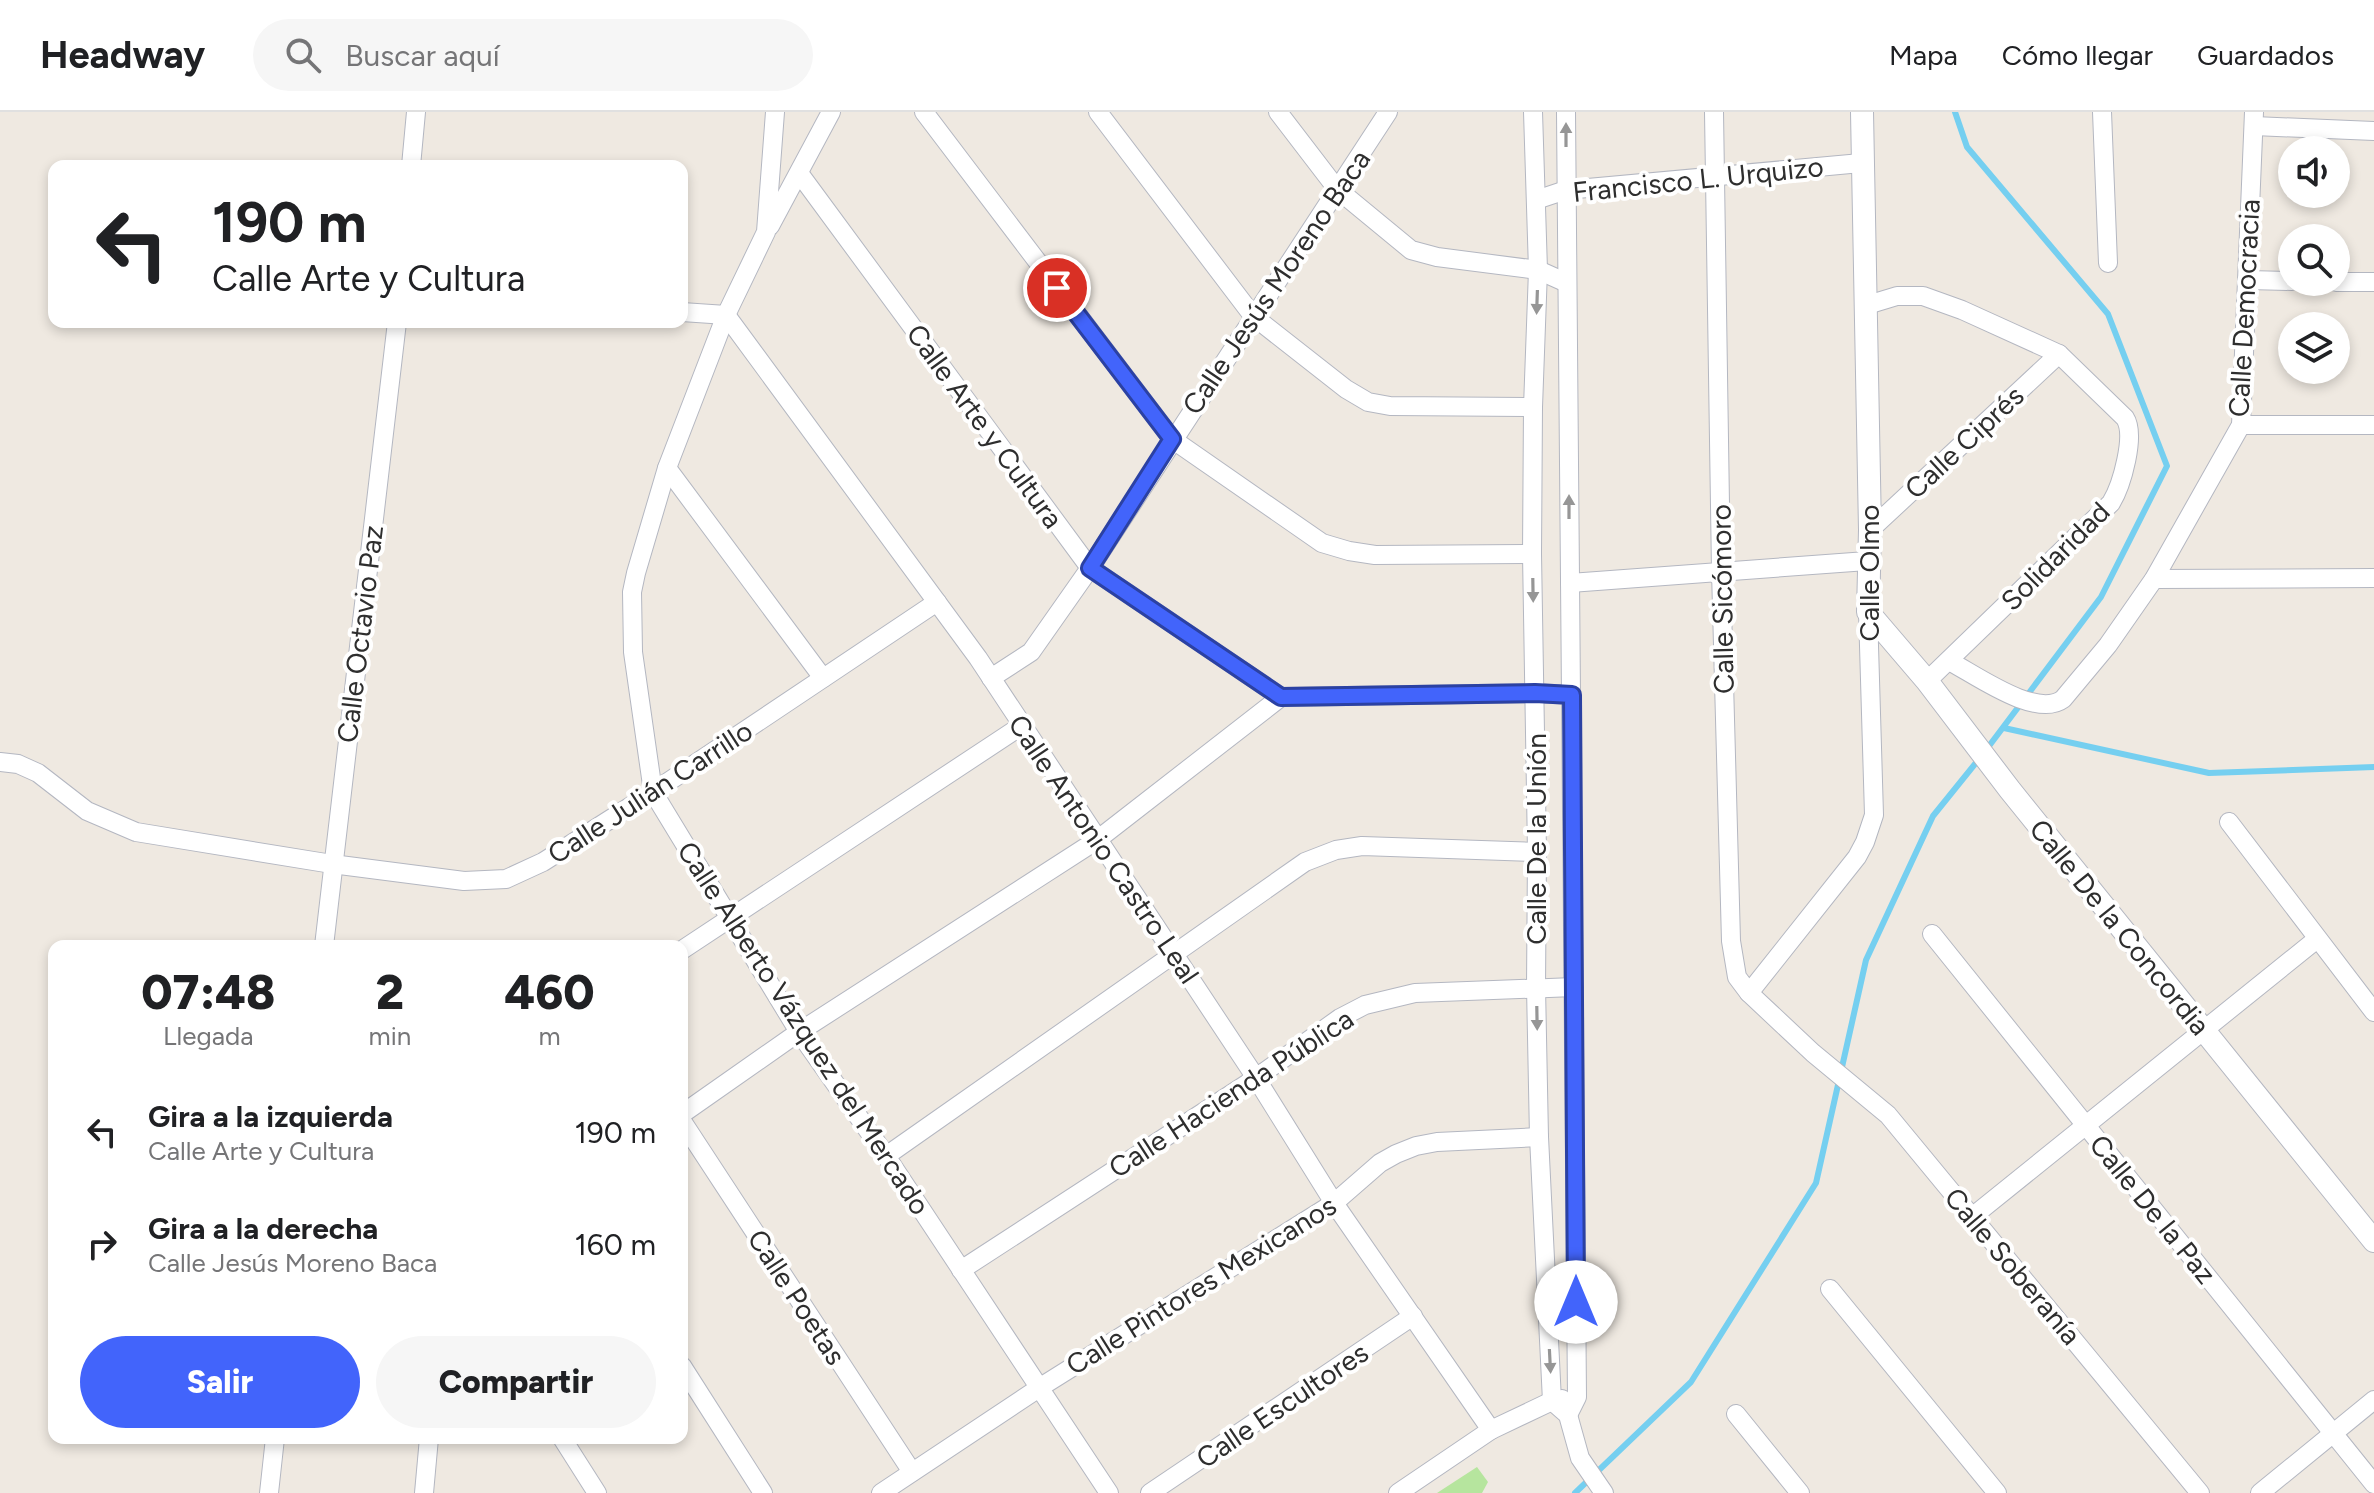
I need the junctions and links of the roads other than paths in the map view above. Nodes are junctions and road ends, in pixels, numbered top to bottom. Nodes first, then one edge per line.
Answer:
1 (416, 112) edge
2 (775, 112) edge
3 (831, 112) edge
4 (924, 112) edge
5 (1098, 112) edge
6 (1278, 112) edge
7 (1388, 112) edge
8 (1533, 112) edge
9 (1566, 112) edge
10 (1714, 112) edge
11 (1862, 112) edge
12 (2102, 112) edge
13 (2254, 119) edge
14 (2374, 131) edge
15 (412, 160) edge
16 (1861, 163) junction
17 (799, 173) junction
18 (1715, 176) junction
19 (1337, 189) junction
20 (1566, 190) junction
21 (1536, 200) junction
22 (766, 232) junction
23 (2108, 263) dead end
24 (1538, 270) junction
25 (2248, 280) junction
26 (2278, 281) edge
27 (2350, 282) edge
28 (2374, 282) edge
29 (1567, 283) junction
30 (1864, 306) junction
31 (688, 312) edge
32 (726, 315) junction
33 (1253, 316) junction
34 (396, 328) edge
35 (2059, 354) junction
36 (1533, 407) junction
37 (2241, 425) junction
38 (2374, 425) edge
39 (1172, 439) junction
40 (667, 468) junction
41 (1870, 530) junction
42 (1532, 554) junction
43 (1867, 561) junction
44 (1090, 568) junction
45 (1721, 571) junction
46 (2374, 578) edge
47 (2154, 579) junction
48 (1570, 583) junction
49 (937, 602) junction
50 (1868, 612) junction
51 (1949, 661) junction
52 (823, 678) junction
53 (991, 678) junction
54 (1927, 681) junction
55 (1535, 693) junction
56 (1572, 695) junction
57 (1281, 697) junction
58 (1021, 726) junction
59 (0, 762) edge
60 (653, 792) junction
61 (2229, 822) dead end
62 (1097, 840) junction
63 (1537, 852) junction
64 (332, 864) junction
65 (729, 920) junction
66 (1932, 934) dead end
67 (2317, 939) junction
68 (325, 940) edge
69 (688, 946) edge
70 (1175, 955) junction
71 (1536, 987) junction
72 (1574, 987) junction
73 (1749, 993) junction
74 (2374, 1012) edge
75 (2204, 1030) junction
76 (799, 1032) junction
77 (1813, 1053) joint
78 (1256, 1078) junction
79 (688, 1110) edge
80 (2086, 1125) junction
81 (688, 1130) edge
82 (1539, 1137) junction
83 (886, 1156) junction
84 (1334, 1203) junction
85 (1972, 1217) junction
86 (2374, 1241) edge
87 (961, 1270) junction
88 (1830, 1289) dead end
89 (1413, 1316) junction
90 (688, 1375) edge
91 (1039, 1388) junction
92 (1577, 1397) junction
93 (2374, 1400) edge
94 (1552, 1401) junction
95 (1736, 1414) dead end
96 (1568, 1415) junction
97 (1491, 1430) junction
98 (2332, 1433) junction
99 (274, 1444) edge
100 (428, 1444) edge
101 (566, 1444) edge
102 (912, 1472) junction
103 (2374, 1484) edge
104 (269, 1493) edge
105 (424, 1493) edge
106 (597, 1493) edge
107 (763, 1493) edge
108 (881, 1493) edge
109 (1109, 1493) edge
110 (1150, 1493) edge
111 (1398, 1493) edge
112 (1604, 1493) edge
113 (1800, 1493) edge
114 (1997, 1493) edge
115 (2200, 1493) edge
116 (2260, 1493) edge

1 - 15 street
2 - 22 street, Calle Alberto Vázquez del Mercado
3 - 17 street
4 - 39 street
5 - 33 street
6 - 19 street
7 - 19 street, Calle Jesús Moreno Baca
8 - 21 street, Calle De la Unión
20 -> 9 street, Calle De la Unión
10 - 18 street, Calle Sicómoro
11 - 16 street, Calle Olmo
12 - 23 street
13 - 14 street
13 - 25 street, Calle Democracia
16 - 18 street, Francisco L. Urquizo
16 - 30 street, Calle Olmo
17 - 22 street
17 - 44 street, Calle Arte y Cultura
18 - 20 street, Francisco L. Urquizo
18 - 45 street, Calle Sicómoro
19 - 24 street
19 - 33 street, Calle Jesús Moreno Baca
20 - 21 street, Francisco L. Urquizo
20 - 29 street, Calle De la Unión
21 - 24 street, Calle De la Unión
22 - 32 street, Calle Alberto Vázquez del Mercado
24 - 29 street
24 -> 36 street, Calle De la Unión
25 - 26 street
25 - 37 street, Calle Democracia
27 - 28 street
48 -> 29 street, Calle De la Unión
30 - 35 street, Solidaridad
30 - 41 street, Calle Olmo
31 - 32 street
32 - 40 street, Calle Alberto Vázquez del Mercado
32 - 49 street, Calle Antonio Castro Leal
33 - 36 street
33 - 39 street, Calle Jesús Moreno Baca
34 - 64 street, Calle Octavio Paz
35 - 41 street, Calle Ciprés
35 - 51 street, Solidaridad
36 - 42 street, Calle De la Unión
37 - 38 street
37 - 47 street, Calle Democracia
39 - 42 street
39 - 44 street, Calle Jesús Moreno Baca
40 - 52 street
40 - 60 street, Calle Alberto Vázquez del Mercado
41 - 43 street, Calle Olmo
42 -> 55 street, Calle De la Unión
43 - 45 street
43 - 50 street, Calle Olmo
44 - 53 street, Calle Jesús Moreno Baca
44 - 57 street, Calle Arte y Cultura
45 - 48 street
45 - 73 street, Calle Sicómoro
46 - 47 street
47 - 51 street, Calle Democracia
48 - 56 street, Calle De la Unión
49 - 52 street, Calle Julián Carrillo
49 - 53 street, Calle Antonio Castro Leal
50 - 54 street, Calle De la Concordia
50 - 73 street, Calle Olmo
51 - 54 street, Solidaridad
52 - 60 street, Calle Julián Carrillo
53 - 58 street, Calle Antonio Castro Leal
54 - 75 street, Calle De la Concordia
55 - 56 street
55 - 57 street
55 - 63 street, Calle De la Unión
56 - 72 street, Calle De la Unión
57 - 62 street
58 - 62 street, Calle Antonio Castro Leal
58 - 65 street
59 - 64 street, Calle Julián Carrillo
60 - 64 street, Calle Julián Carrillo
60 - 65 street, Calle Alberto Vázquez del Mercado
61 - 67 street
62 - 70 street, Calle Antonio Castro Leal
62 - 76 street
63 - 70 street
63 - 71 street, Calle De la Unión
64 - 68 street, Calle Octavio Paz
65 - 69 street
65 - 76 street, Calle Alberto Vázquez del Mercado
66 - 80 street, Calle De la Paz
67 - 74 street
67 - 75 street
70 - 78 street, Calle Antonio Castro Leal
70 - 83 street
71 - 72 street, Calle Hacienda Pública
71 - 78 street, Calle Hacienda Pública
71 -> 82 street, Calle De la Unión
72 - 92 street, Calle De la Unión
73 - 77 street, Calle Sicómoro
75 - 80 street
75 - 86 street, Calle De la Concordia
76 - 79 street
76 - 83 street, Calle Alberto Vázquez del Mercado
77 - 85 street, Calle Soberanía
78 - 84 street, Calle Antonio Castro Leal
78 - 87 street, Calle Hacienda Pública
80 - 85 street
80 - 98 street, Calle De la Paz
81 - 102 street, Calle Poetas
82 - 84 street, Calle Pintores Mexicanos
82 -> 94 street, Calle De la Unión
83 - 87 street, Calle Alberto Vázquez del Mercado
84 - 89 street, Calle Antonio Castro Leal
84 - 91 street, Calle Pintores Mexicanos
85 - 115 street, Calle Soberanía
87 - 91 street, Calle Alberto Vázquez del Mercado
88 - 114 street
89 - 97 street, Calle Antonio Castro Leal
89 - 110 street, Calle Escultores
90 - 107 street
91 - 102 street, Calle Pintores Mexicanos
91 - 109 street, Calle Alberto Vázquez del Mercado
92 - 94 street
92 - 96 street, Calle De la Unión
93 - 98 street
94 - 96 street
94 - 97 street
95 - 113 street
96 - 112 street
97 - 111 street
98 - 103 street, Calle De la Paz
98 - 116 street
99 - 104 street
100 - 105 street
101 - 106 street
102 - 108 street, Calle Pintores Mexicanos

